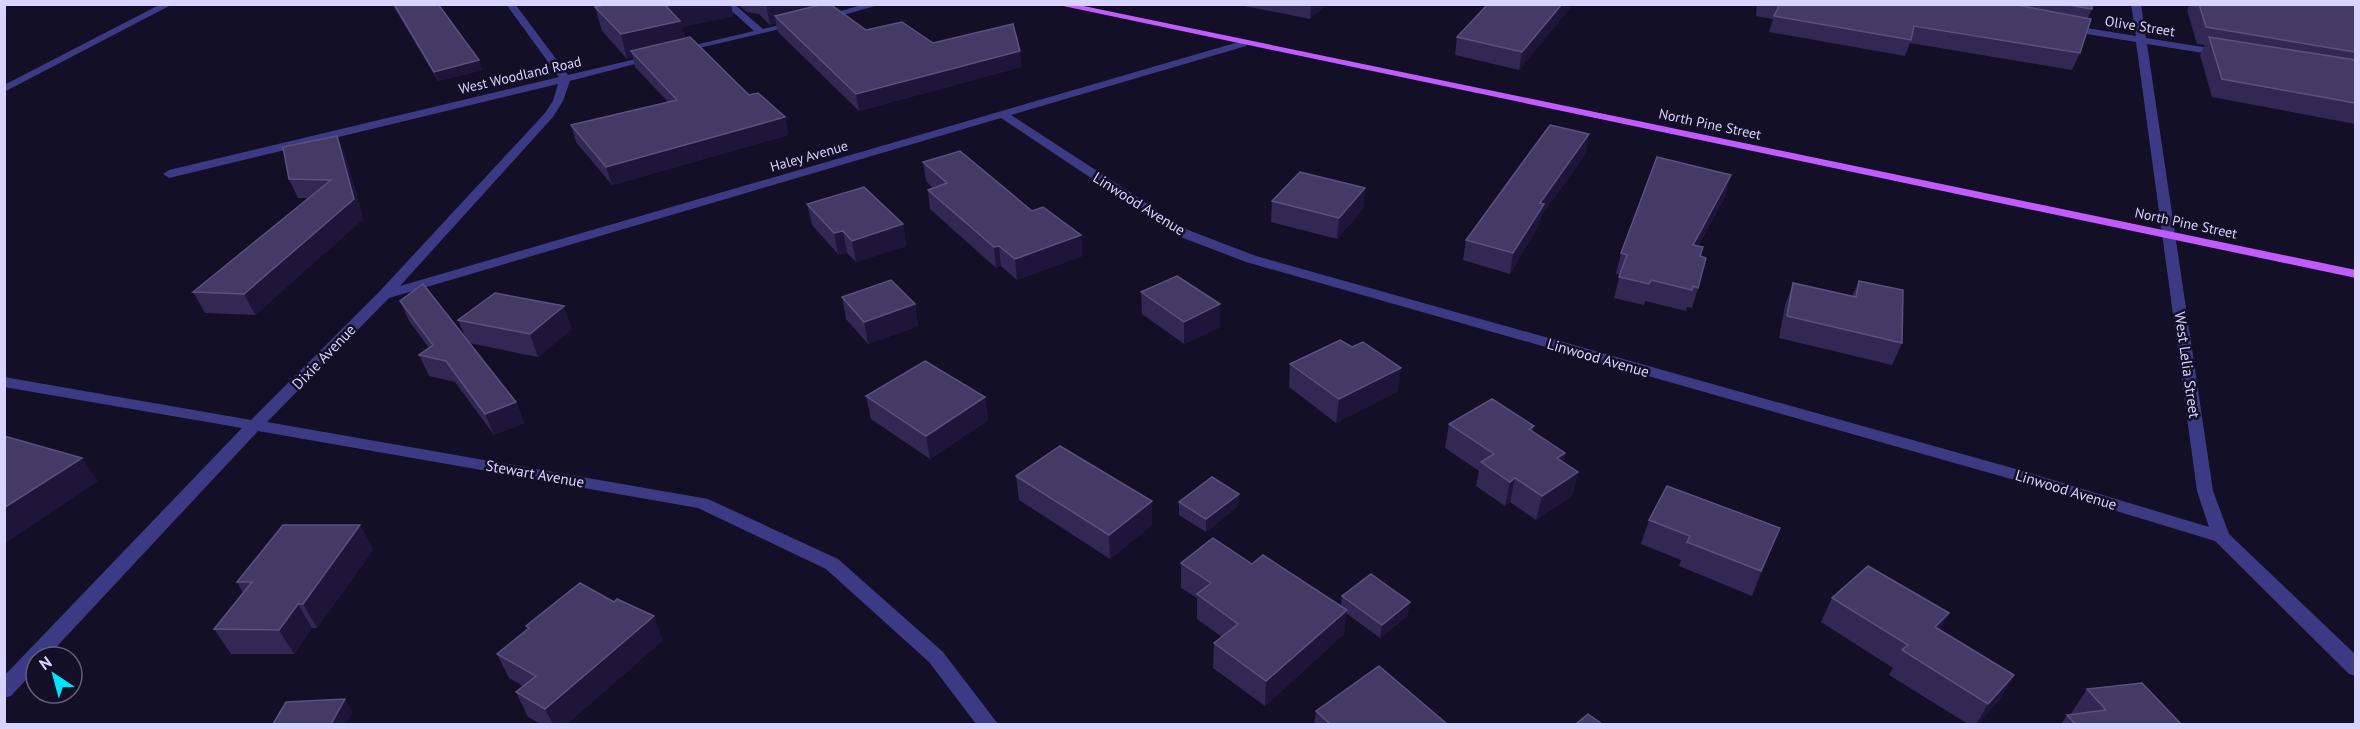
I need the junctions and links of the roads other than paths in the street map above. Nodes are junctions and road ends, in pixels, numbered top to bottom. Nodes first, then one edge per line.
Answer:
1 (169, 4) edge
2 (510, 4) edge
3 (728, 4) edge
4 (878, 4) edge
5 (1058, 4) edge
6 (2136, 4) edge
7 (2061, 27) edge
8 (761, 32) junction
9 (2144, 40) junction
10 (1242, 44) junction
11 (2238, 56) edge
12 (565, 79) junction
13 (4, 88) edge
14 (1004, 115) junction
15 (169, 174) dead end
16 (2169, 234) junction
17 (2355, 274) edge
18 (384, 295) junction
19 (4, 382) edge
20 (256, 427) junction
21 (2221, 537) junction
22 (2355, 668) edge
23 (4, 690) edge
24 (988, 724) edge

1 - 13 street
2 - 12 street
3 - 8 street
4 - 8 street, West Woodland Road
5 - 10 main road, North Pine Street
6 - 9 street, West Lelia Street
7 - 9 street, Olive Street
8 - 12 street, West Woodland Road
9 - 11 street, Olive Street
9 - 16 street, West Lelia Street
10 - 14 street, Haley Avenue
10 - 16 main road, North Pine Street
12 - 15 street, West Woodland Road
12 - 18 street, Dixie Avenue
14 - 18 street, Haley Avenue
14 - 21 street, Linwood Avenue
16 - 17 main road, North Pine Street
16 - 21 street, West Lelia Street
18 - 20 street, Dixie Avenue
19 - 20 street, Stewart Avenue
20 - 23 street, Dixie Avenue
20 - 24 street, Stewart Avenue
21 - 22 street, West Lelia Street

